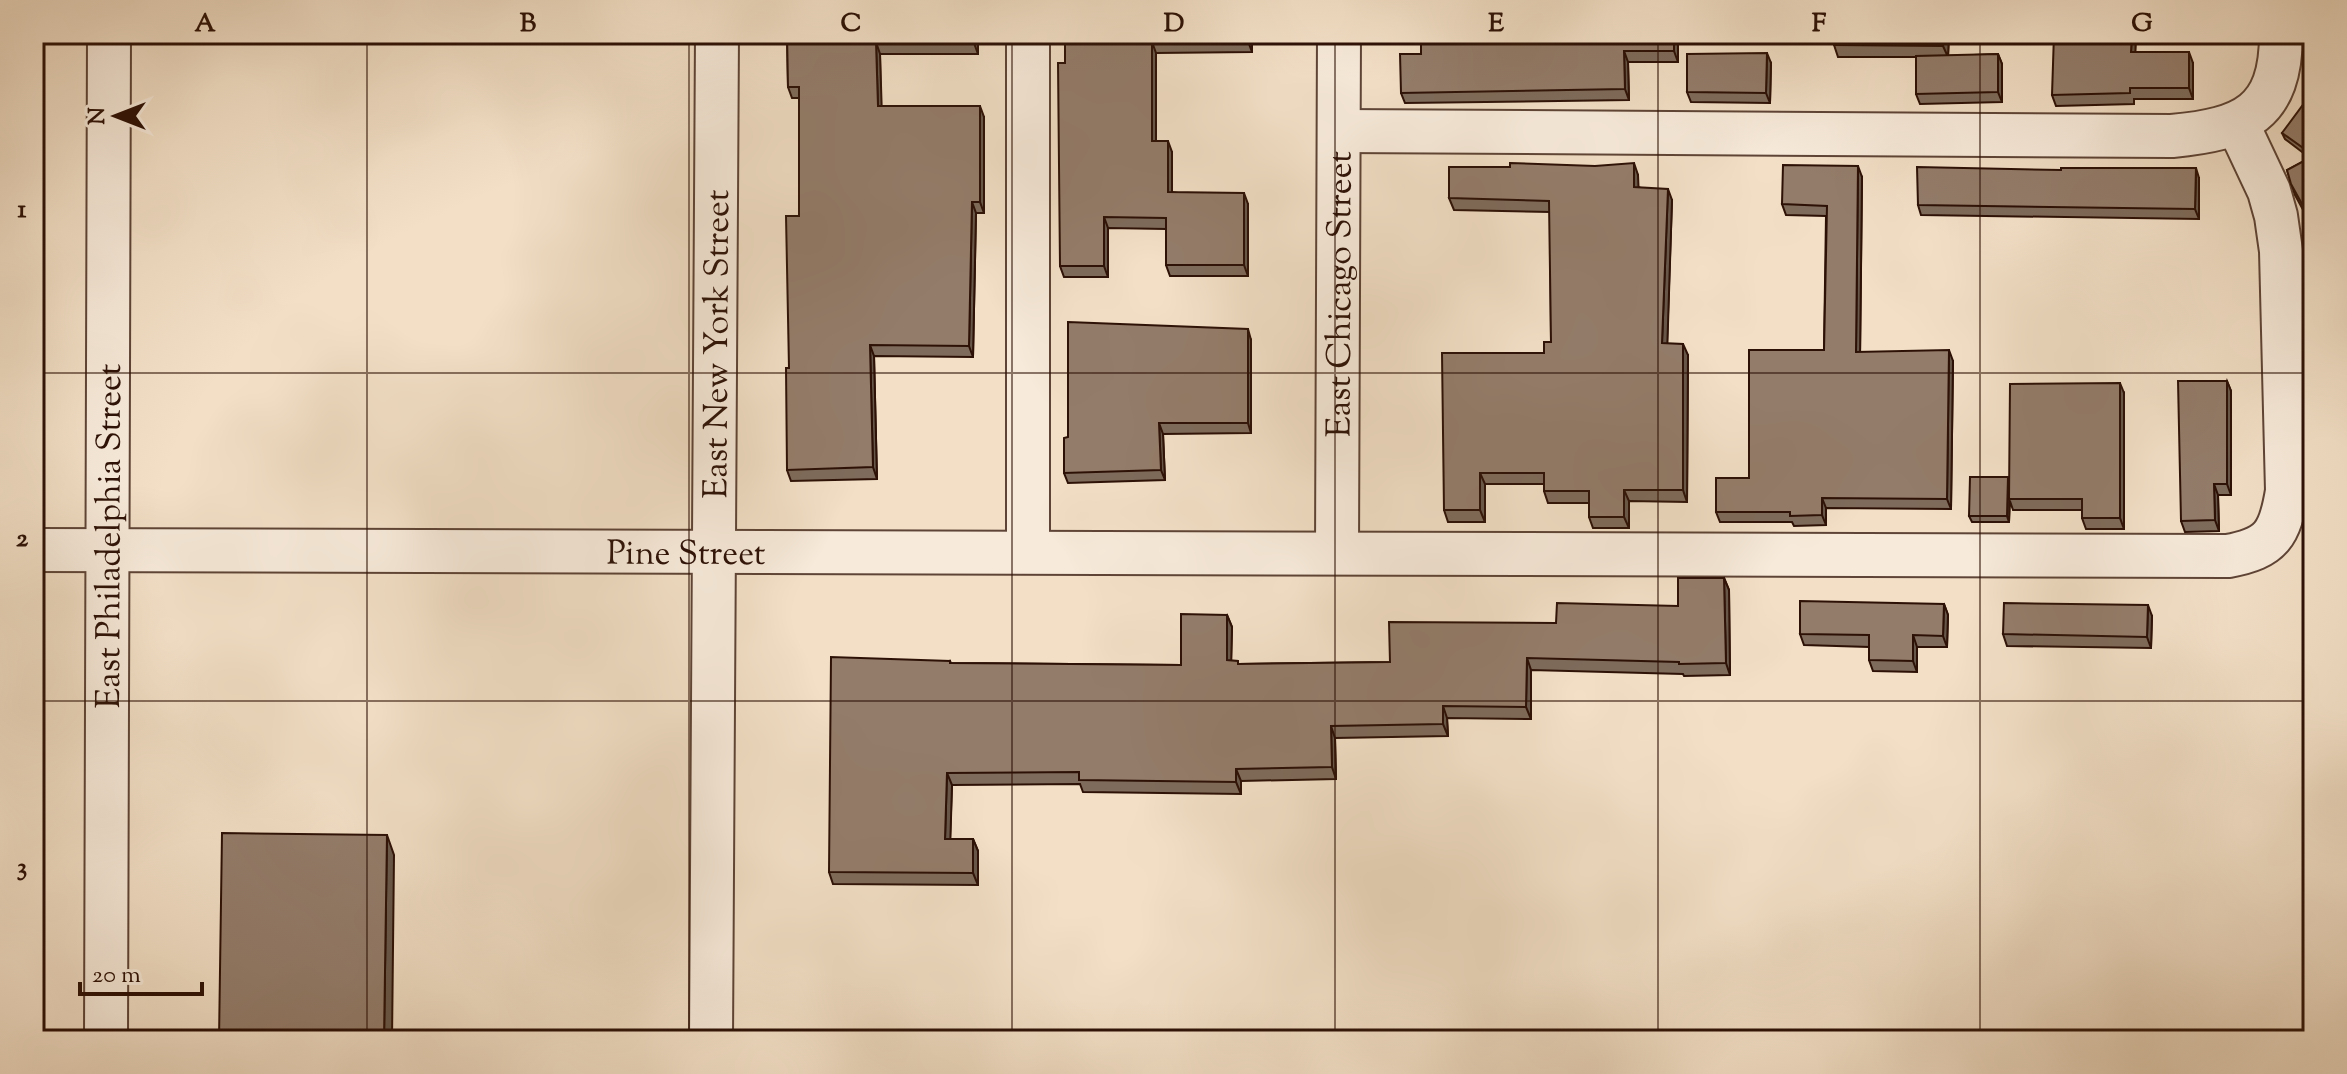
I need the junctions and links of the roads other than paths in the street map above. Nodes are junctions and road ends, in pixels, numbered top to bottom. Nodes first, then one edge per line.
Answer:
1 (109, 34) edge
2 (717, 34) edge
3 (1028, 34) edge
4 (1339, 34) edge
5 (2281, 34) edge
6 (2237, 123) junction
7 (1339, 131) junction
8 (34, 550) edge
9 (107, 550) junction
10 (715, 552) junction
11 (1028, 552) junction
12 (1337, 552) junction
13 (106, 1040) edge
14 (711, 1040) edge

1 - 9 street, East Philadelphia Street
2 - 10 street, East New York Street
3 - 11 street
4 - 7 street, East Chicago Street
5 - 6 street
6 - 7 street
6 - 12 street, Pine Street
7 - 12 street, East Chicago Street
8 - 9 street, Pine Street
9 - 10 street, Pine Street
9 - 13 street, East Philadelphia Street
10 - 11 street, Pine Street
10 - 14 street, East New York Street
11 - 12 street, Pine Street

